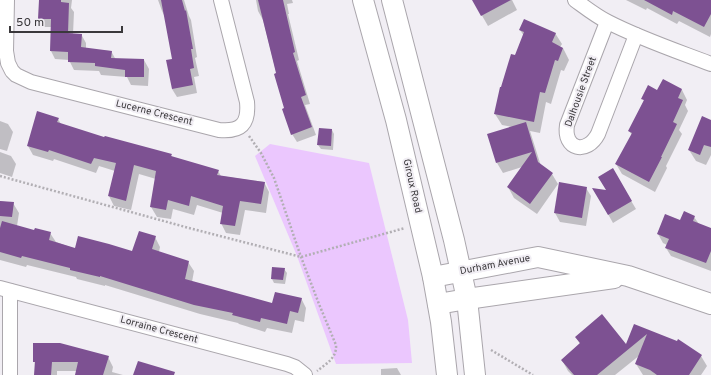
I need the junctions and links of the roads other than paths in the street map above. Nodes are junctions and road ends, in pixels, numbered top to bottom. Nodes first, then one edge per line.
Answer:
1 (7, 0) edge
2 (221, 0) edge
3 (363, 0) edge
4 (392, 0) edge
5 (575, 0) edge
6 (608, 22) junction
7 (636, 35) junction
8 (711, 64) edge
9 (462, 272) junction
10 (628, 276) junction
11 (433, 277) junction
12 (5, 290) edge
13 (467, 299) junction
14 (438, 304) junction
15 (711, 304) edge
16 (10, 375) edge
17 (306, 375) edge
18 (447, 375) edge
19 (475, 375) edge

1 - 2 street, Lucerne Crescent
3 - 11 main road, Giroux Road
4 - 9 main road
5 - 6 street
6 - 7 street
6 - 7 street, Dalhousie Street
7 - 8 street
9 - 10 main road, Durham Avenue
9 - 11 main road, Durham Avenue
9 - 13 main road
10 - 13 main road, Durham Avenue
10 - 15 main road, Durham Avenue
11 - 14 main road, Giroux Road
12 - 16 street, Lorraine Crescent
12 - 17 street, Lorraine Crescent
13 - 14 main road, Durham Avenue
13 - 19 main road
14 - 18 main road, Giroux Road

